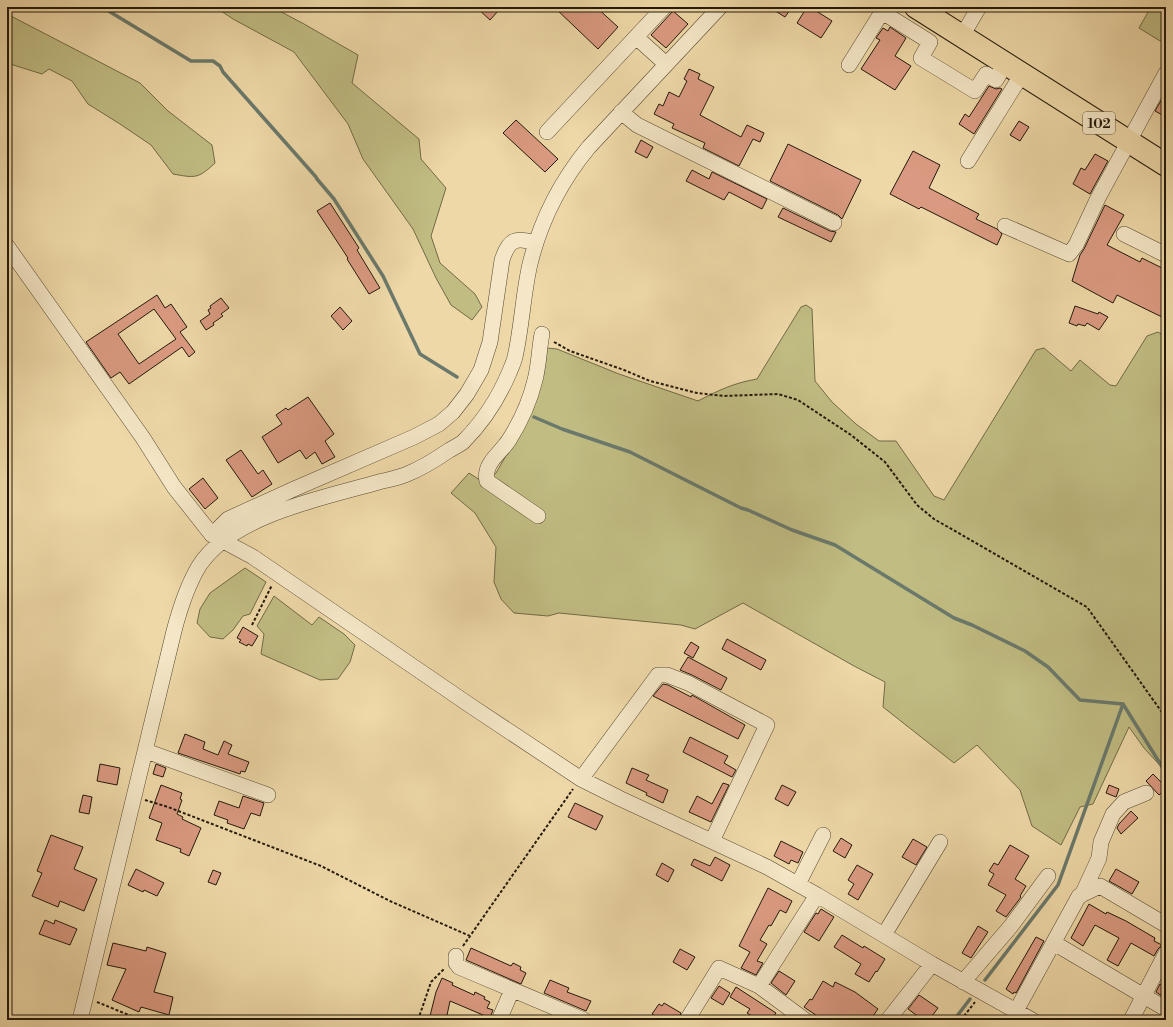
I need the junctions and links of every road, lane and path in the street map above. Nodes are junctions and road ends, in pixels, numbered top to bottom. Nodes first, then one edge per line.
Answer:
1 (664, 7) edge
2 (720, 7) edge
3 (979, 7) edge
4 (918, 8) edge
5 (904, 25) junction
6 (636, 36) junction
7 (962, 36) junction
8 (666, 64) junction
9 (850, 65) dead end
10 (1014, 69) junction
11 (1166, 73) edge
12 (621, 112) junction
13 (547, 132) dead end
14 (1130, 142) junction
15 (968, 161) dead end
16 (1166, 165) edge
17 (834, 223) dead end
18 (1005, 226) dead end
19 (1124, 234) dead end
20 (536, 243) junction
21 (7, 246) edge
22 (1166, 255) edge
23 (542, 334) joint
24 (538, 516) dead end
25 (217, 538) junction
26 (1166, 718) edge
27 (146, 751) junction
28 (581, 779) junction
29 (1146, 793) dead end
30 (268, 795) dead end
31 (134, 797) junction
32 (823, 835) dead end
33 (712, 841) junction
34 (940, 842) dead end
35 (1048, 876) dead end
36 (798, 884) junction
37 (817, 895) junction
38 (1082, 895) junction
39 (1166, 925) edge
40 (884, 935) junction
41 (470, 936) junction
42 (1054, 944) junction
43 (456, 956) junction
44 (1165, 958) edge
45 (932, 964) junction
46 (963, 982) junction
47 (758, 986) junction
48 (512, 990) junction
49 (981, 992) junction
50 (86, 997) junction
51 (1144, 997) junction
52 (1166, 1009) edge
53 (1016, 1011) junction
54 (795, 1017) edge
55 (80, 1020) edge
56 (141, 1020) edge
57 (418, 1020) edge
58 (499, 1020) edge
59 (584, 1020) edge
60 (687, 1020) edge
61 (888, 1020) edge
62 (962, 1020) edge
63 (1032, 1020) edge
64 (1132, 1020) edge

1 - 6 street
2 - 8 street
3 - 7 street
4 - 5 street
4 - 7 highway, 102
5 - 9 street
5 - 10 street
6 - 8 street
6 - 13 street
7 - 10 highway, 102
8 - 12 street
10 - 14 highway, 102
10 - 15 street
11 - 14 street
12 - 17 street
12 - 20 street
14 - 16 highway, 102
14 - 18 street
19 - 22 street
20 - 25 street
20 - 25 street
21 - 25 street
23 - 24 street
23 - 26 path
25 - 27 street
25 - 28 street
27 - 30 street
27 - 31 street
28 - 33 street
28 - 33 street
28 - 41 path
29 - 38 street
31 - 41 path
31 - 50 street
32 - 36 street
33 - 36 street
34 - 40 street
35 - 46 street
36 - 37 street
37 - 40 street
37 - 47 street
38 - 39 street
38 - 42 street
40 - 45 street
41 - 43 path
42 - 51 street
42 - 53 street
43 - 48 street
43 - 57 path
44 - 51 street
45 - 46 street
45 - 61 street
46 - 49 street
47 - 54 street
47 - 60 street
48 - 58 street
48 - 59 street
49 - 53 street
49 - 62 path
50 - 55 street
50 - 56 path
51 - 52 street
51 - 64 street
53 - 63 street

